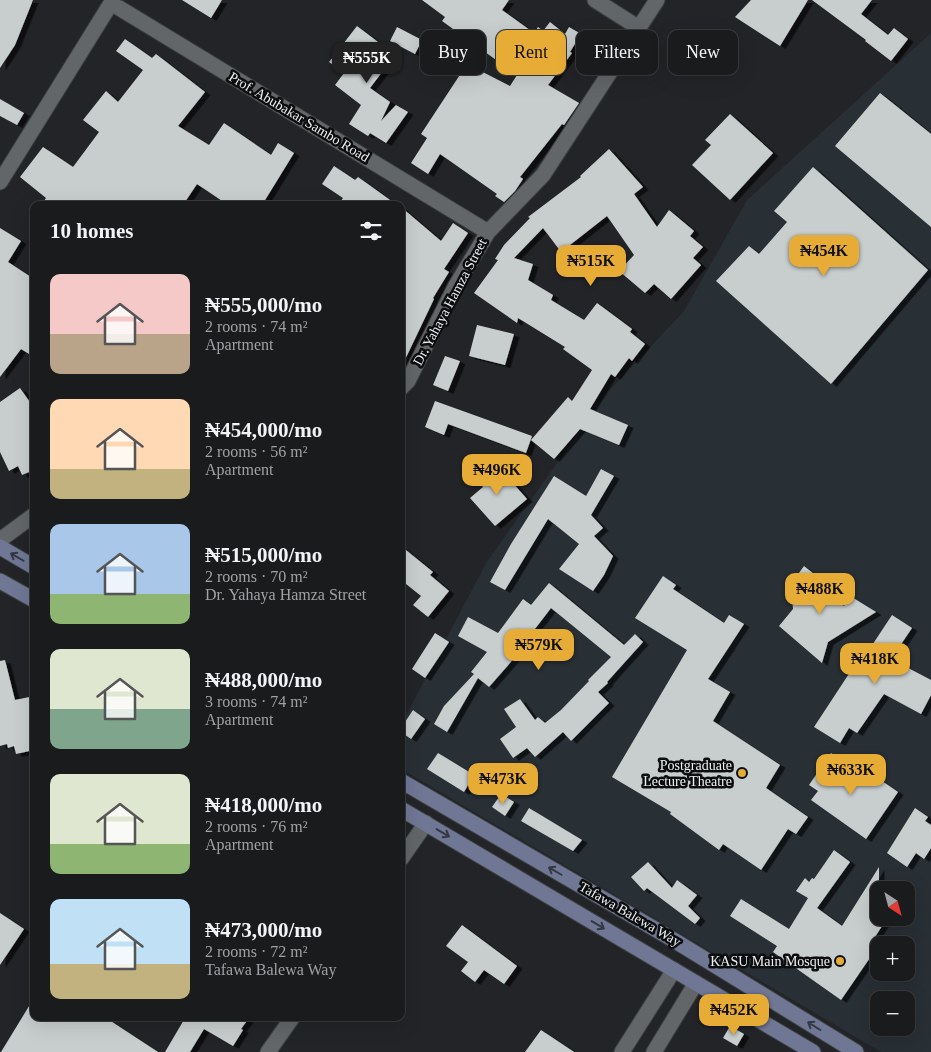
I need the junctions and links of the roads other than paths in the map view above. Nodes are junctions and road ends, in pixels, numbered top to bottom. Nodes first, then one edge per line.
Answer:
1 (595, 0) edge
2 (657, 0) edge
3 (112, 1) edge
4 (639, 28) junction
5 (0, 182) edge
6 (488, 232) junction
7 (405, 384) edge
8 (30, 518) edge
9 (0, 540) edge
10 (0, 547) edge
11 (30, 565) edge
12 (0, 581) edge
13 (30, 598) edge
14 (405, 783) edge
15 (405, 811) edge
16 (426, 823) junction
17 (405, 853) edge
18 (674, 970) junction
19 (696, 983) junction
20 (290, 1021) edge
21 (268, 1052) edge
22 (622, 1052) edge
23 (654, 1052) edge
24 (813, 1052) edge
25 (856, 1052) edge

1 - 4 street
2 - 4 street, Dr. Yahaya Hamza Street
3 - 5 street
3 - 6 street, Prof. Abubakar Sambo Road
4 - 6 street, Dr. Yahaya Hamza Street
6 - 7 street, Dr. Yahaya Hamza Street
8 - 9 street
11 -> 10 main road
12 - 13 main road
25 -> 14 main road, Tafawa Balewa Way
15 - 16 main road, Tafawa Balewa Way
16 - 17 street
16 -> 18 main road, Tafawa Balewa Way
18 - 19 main road, Tafawa Balewa Way
18 - 22 street
19 - 23 street
19 - 24 main road, Tafawa Balewa Way
20 - 21 street

